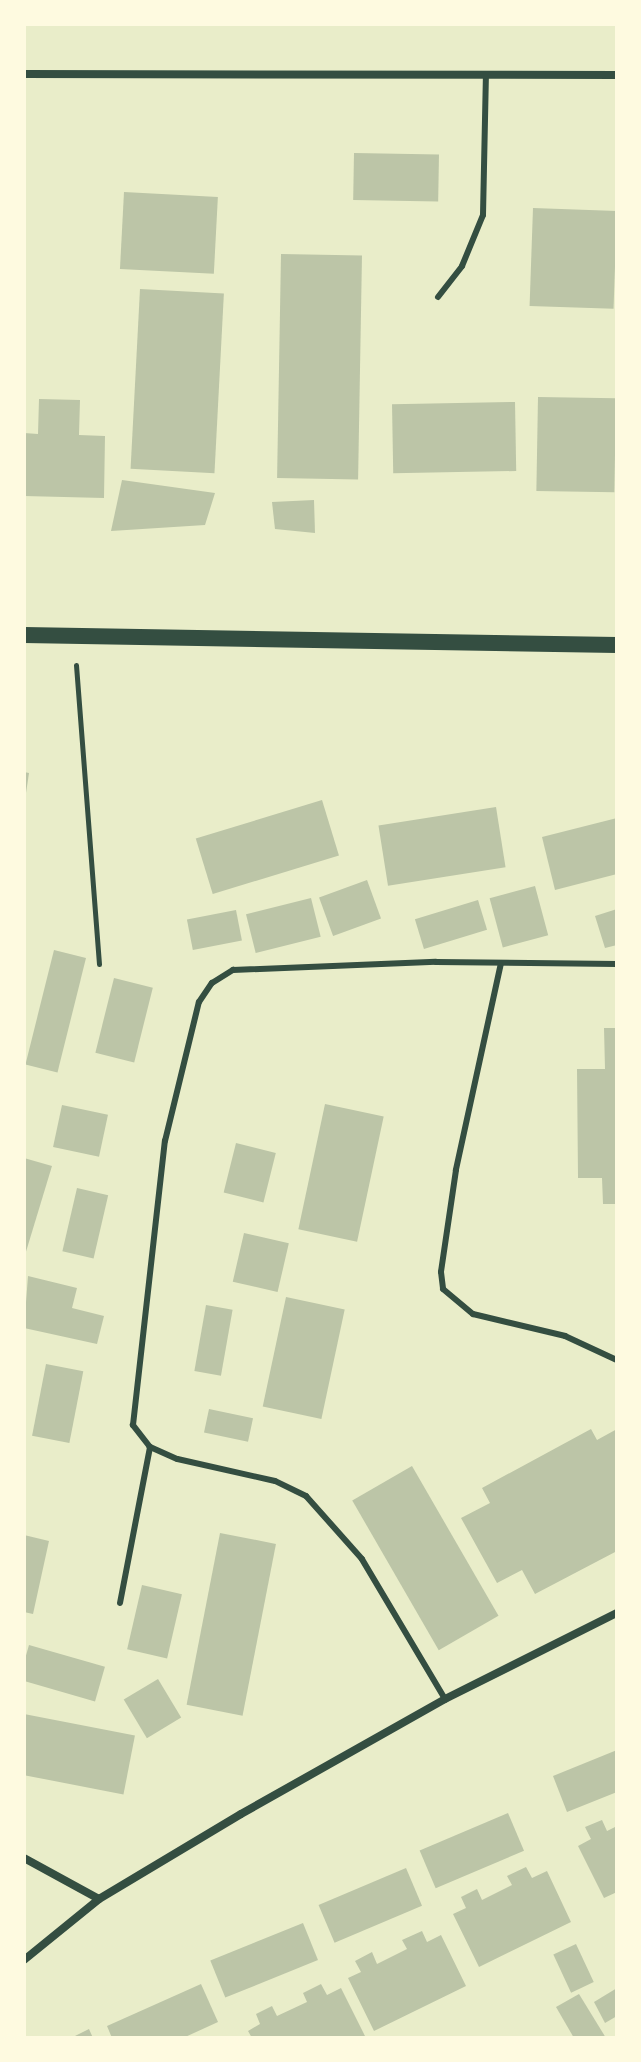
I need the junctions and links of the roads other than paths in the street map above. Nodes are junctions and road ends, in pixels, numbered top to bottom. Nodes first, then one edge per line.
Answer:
1 (24, 74) edge
2 (617, 75) edge
3 (486, 76) junction
4 (438, 297) dead end
5 (24, 635) edge
6 (617, 645) edge
7 (501, 963) junction
8 (617, 964) edge
9 (617, 1360) edge
10 (150, 1447) junction
11 (120, 1603) dead end
12 (617, 1613) edge
13 (445, 1699) junction
14 (24, 1858) edge
15 (99, 1899) junction
16 (24, 1960) edge

1 - 3 street
2 - 3 street
3 - 4 lane
5 - 6 main road
7 - 8 lane
7 - 9 lane
7 - 10 lane
10 - 11 lane
10 - 13 lane
12 - 13 street
13 - 15 street
14 - 15 street
15 - 16 street

